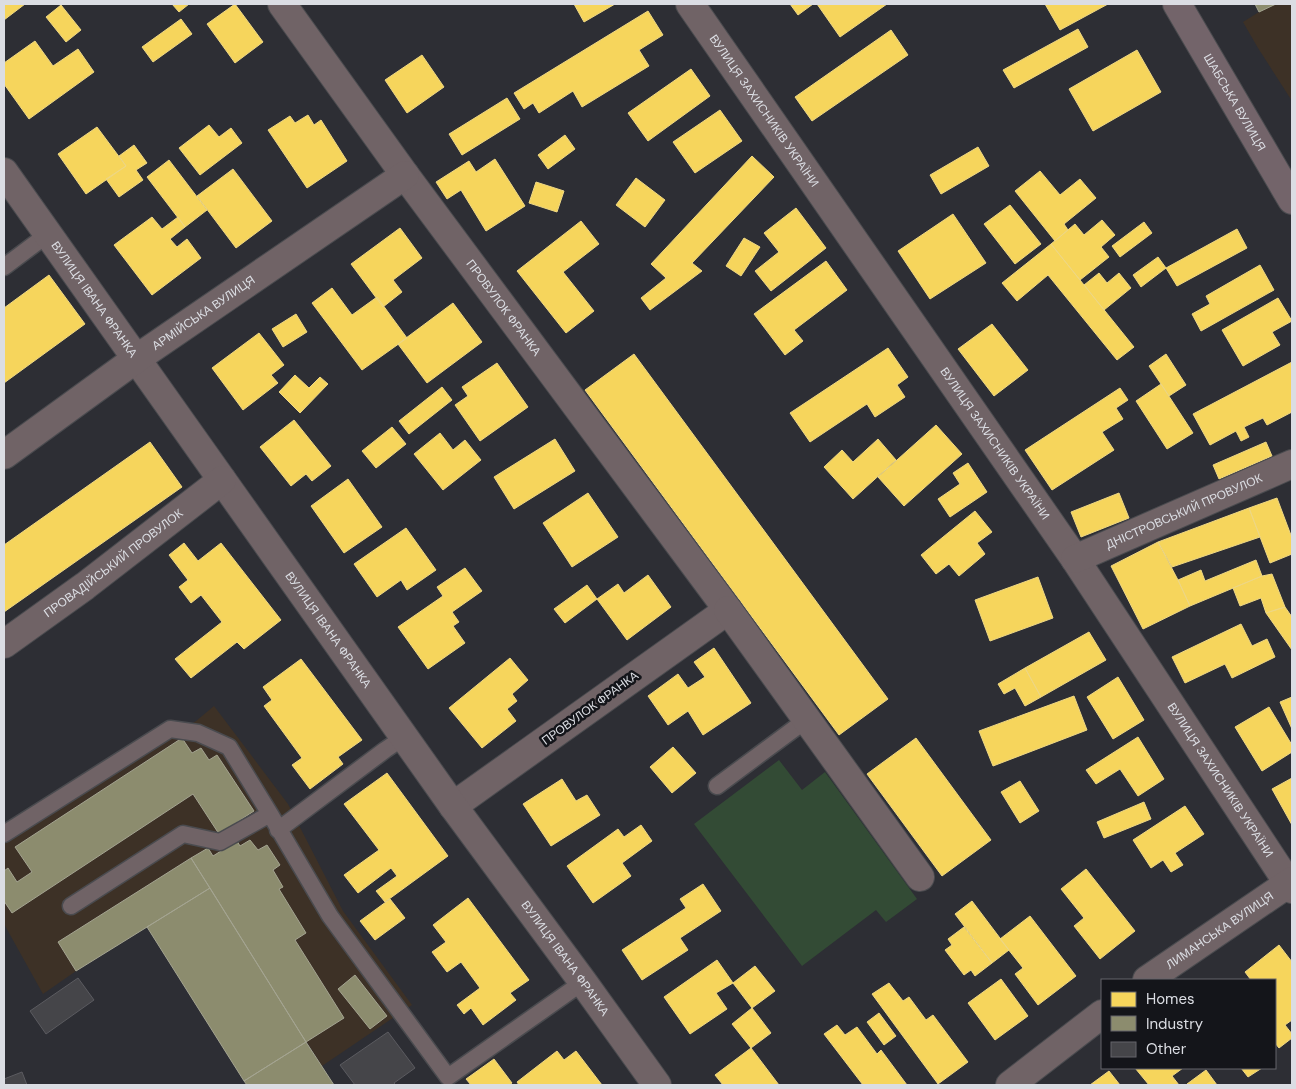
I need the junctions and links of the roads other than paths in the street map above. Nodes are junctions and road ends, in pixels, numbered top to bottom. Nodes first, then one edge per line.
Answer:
1 (282, 4) edge
2 (690, 4) edge
3 (1176, 4) edge
4 (4, 172) edge
5 (405, 175) junction
6 (1292, 200) edge
7 (48, 234) junction
8 (4, 267) edge
9 (136, 359) junction
10 (4, 455) edge
11 (1292, 464) edge
12 (222, 480) junction
13 (1075, 559) junction
14 (728, 610) junction
15 (4, 644) edge
16 (806, 720) junction
17 (404, 737) junction
18 (716, 786) dead end
19 (453, 806) junction
20 (270, 814) junction
21 (278, 830) junction
22 (4, 834) edge
23 (920, 878) dead end
24 (1291, 884) edge
25 (71, 906) dead end
26 (1148, 979) edge
27 (583, 982) junction
28 (1101, 1015) edge
29 (448, 1081) edge
30 (657, 1085) edge
31 (1010, 1085) edge

1 - 5 street, ПРОВУЛОК ФРАНКА
2 - 13 street, ВУЛИЦЯ ЗАХИСНИКІВ УКРАЇНИ
3 - 6 main road, ШАБСЬКА ВУЛИЦЯ
4 - 7 street, ВУЛИЦЯ ІВАНА ФРАНКА
5 - 9 street, АРМІЙСЬКА ВУЛИЦЯ
5 - 14 street, ПРОВУЛОК ФРАНКА
7 - 8 lane
7 - 9 street, ВУЛИЦЯ ІВАНА ФРАНКА
9 - 10 street, АРМІЙСЬКА ВУЛИЦЯ
9 - 12 street, ВУЛИЦЯ ІВАНА ФРАНКА
11 - 13 street, ДНІСТРОВСЬКИЙ ПРОВУЛОК
12 - 15 street, ПРОВАДІЙСЬКИЙ ПРОВУЛОК
12 - 17 street, ВУЛИЦЯ ІВАНА ФРАНКА
13 - 24 street, ВУЛИЦЯ ЗАХИСНИКІВ УКРАЇНИ
14 - 16 street, ПРОВУЛОК ФРАНКА
14 - 19 street, ПРОВУЛОК ФРАНКА
16 - 18 lane
16 - 23 street, ПРОВУЛОК ФРАНКА
17 - 19 street, ВУЛИЦЯ ІВАНА ФРАНКА
17 - 21 lane
19 - 27 street, ВУЛИЦЯ ІВАНА ФРАНКА
20 - 21 lane
20 - 22 lane
20 - 25 lane
21 - 29 lane
24 - 26 street, ЛИМАНСЬКА ВУЛИЦЯ
27 - 29 lane
27 - 30 street, ВУЛИЦЯ ІВАНА ФРАНКА
28 - 31 street

